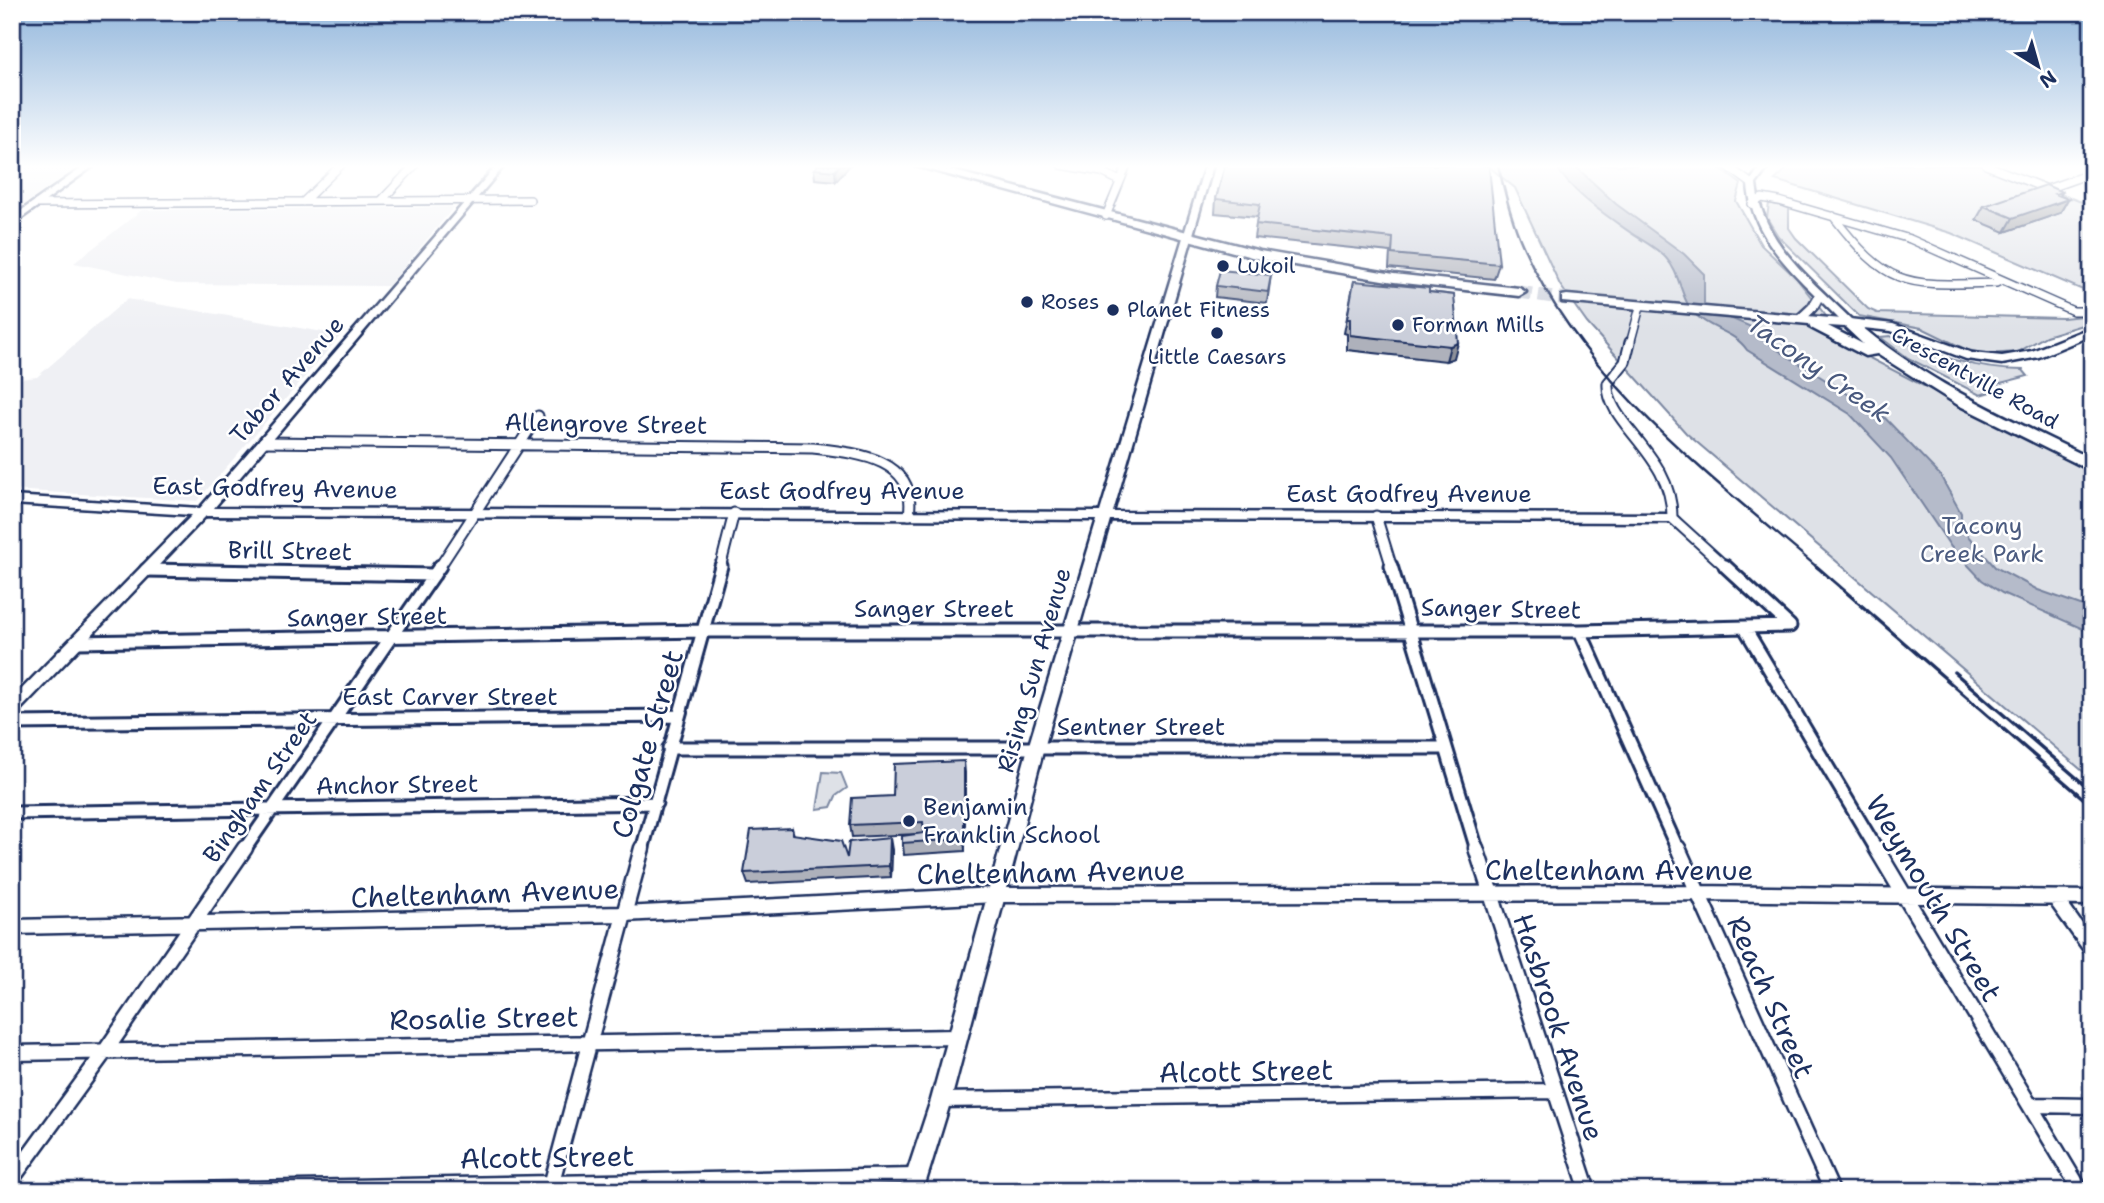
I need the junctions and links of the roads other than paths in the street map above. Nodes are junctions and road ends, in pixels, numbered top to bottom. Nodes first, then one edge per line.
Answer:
1 (455, 221) edge
2 (1126, 221) edge
3 (1191, 221) edge
4 (1759, 221) edge
5 (1837, 221) edge
6 (1850, 221) edge
7 (1186, 237) junction
8 (2002, 280) junction
9 (1519, 292) tunnel mouth
10 (1821, 293) junction
11 (1567, 299) tunnel mouth
12 (1640, 307) junction
13 (2092, 312) edge
14 (1799, 319) junction
15 (1849, 323) junction
16 (2092, 331) edge
17 (1981, 409) junction
18 (538, 416) dead end
19 (263, 442) junction
20 (520, 443) junction
21 (2092, 466) edge
22 (12, 500) edge
23 (203, 512) junction
24 (734, 513) junction
25 (476, 514) junction
26 (909, 515) junction
27 (1105, 516) junction
28 (1376, 516) junction
29 (1672, 518) junction
30 (146, 570) junction
31 (434, 575) junction
32 (1073, 629) junction
33 (1409, 629) junction
34 (1746, 630) junction
35 (705, 631) junction
36 (1580, 631) junction
37 (389, 638) junction
38 (77, 642) junction
39 (12, 709) edge
40 (678, 716) junction
41 (333, 719) junction
42 (12, 723) edge
43 (669, 748) junction
44 (1036, 748) junction
45 (1445, 748) junction
46 (656, 803) junction
47 (270, 808) junction
48 (12, 813) edge
49 (1490, 894) junction
50 (1697, 894) junction
51 (995, 895) junction
52 (1905, 896) junction
53 (2055, 898) junction
54 (2092, 898) edge
55 (623, 914) junction
56 (190, 925) junction
57 (12, 927) edge
58 (2092, 950) edge
59 (957, 1037) junction
60 (588, 1042) junction
61 (106, 1050) junction
62 (12, 1053) edge
63 (1553, 1091) junction
64 (941, 1100) junction
65 (2030, 1105) junction
66 (2092, 1106) edge
67 (12, 1180) edge
68 (914, 1183) edge
69 (550, 1187) edge
70 (138, 1191) edge
71 (1588, 1191) edge
72 (1832, 1191) edge
73 (2081, 1191) edge

1 - 19 street, Tabor Avenue
2 - 7 highway
3 - 7 street, Rising Sun Avenue
4 - 10 street, Crescentville Road
5 - 8 street
6 - 8 street
7 - 9 highway
7 - 27 street, Rising Sun Avenue
8 - 13 street
10 - 14 street
10 - 15 street, Crescentville Road
11 - 12 highway
12 - 14 highway
12 - 29 street
14 - 15 highway
14 - 17 highway
15 - 16 main road
15 - 17 highway, Crescentville Road
17 - 21 highway, Crescentville Road
18 - 20 street, Bingham Street
19 - 20 street, Allengrove Street
19 - 23 street, Tabor Avenue
20 - 25 street, Bingham Street
20 - 26 street, Allengrove Street
22 - 23 street, East Godfrey Avenue
23 - 25 street, East Godfrey Avenue
23 - 30 street, Tabor Avenue
24 - 25 street, East Godfrey Avenue
24 - 26 street, East Godfrey Avenue
24 - 35 street, Colgate Street
25 - 31 street, Bingham Street
26 - 27 street, East Godfrey Avenue
27 - 28 street, East Godfrey Avenue
27 - 32 street, Rising Sun Avenue
28 - 29 street, East Godfrey Avenue
28 - 33 street, Hasbrook Avenue
29 - 34 street, Sanger Street
30 - 31 street, Brill Street
30 - 38 street, Tabor Avenue
31 - 37 street, Bingham Street
32 - 33 street, Sanger Street
32 - 35 street, Sanger Street
32 - 44 street, Rising Sun Avenue
33 - 36 street, Sanger Street
33 - 45 street, Hasbrook Avenue
34 - 36 street, Sanger Street
34 - 52 street, Weymouth Street
35 - 37 street, Sanger Street
35 - 40 street, Colgate Street
36 - 50 street, Reach Street
37 - 38 street, Sanger Street
37 - 41 street, Bingham Street
38 - 39 street, Tabor Avenue
40 - 41 street, East Carver Street
40 - 43 street, Colgate Street
41 - 42 street, East Carver Street
41 - 47 street, Bingham Street
43 - 44 street, Sentner Street
43 - 46 street, Colgate Street
44 - 45 street, Sentner Street
44 - 51 street, Rising Sun Avenue
45 - 49 street, Hasbrook Avenue
46 - 47 street, Anchor Street
46 - 55 street, Colgate Street
47 - 48 street, Anchor Street
47 - 56 street, Bingham Street
49 - 50 street, Cheltenham Avenue
49 - 51 street, Cheltenham Avenue
49 - 63 street, Hasbrook Avenue
50 - 52 street, Cheltenham Avenue
50 - 72 street, Reach Street
51 - 55 street, Cheltenham Avenue
51 - 59 street, Rising Sun Avenue
52 - 53 street, Cheltenham Avenue
52 - 65 street, Weymouth Street
53 - 54 street, Cheltenham Avenue
53 - 58 street
55 - 56 street, Cheltenham Avenue
55 - 60 street, Colgate Street
56 - 57 street, Cheltenham Avenue
56 - 61 street, Bingham Street
59 - 60 street, Rosalie Street
59 - 64 street, Rising Sun Avenue
60 - 61 street, Rosalie Street
60 - 69 street, Colgate Street
61 - 62 street, Rosalie Street
61 - 67 street, Bingham Street
63 - 64 street, Alcott Street
63 - 71 street, Hasbrook Avenue
64 - 68 street, Rising Sun Avenue
65 - 66 street
65 - 73 street, Weymouth Street
68 - 69 street, Alcott Street
69 - 70 street, Alcott Street

